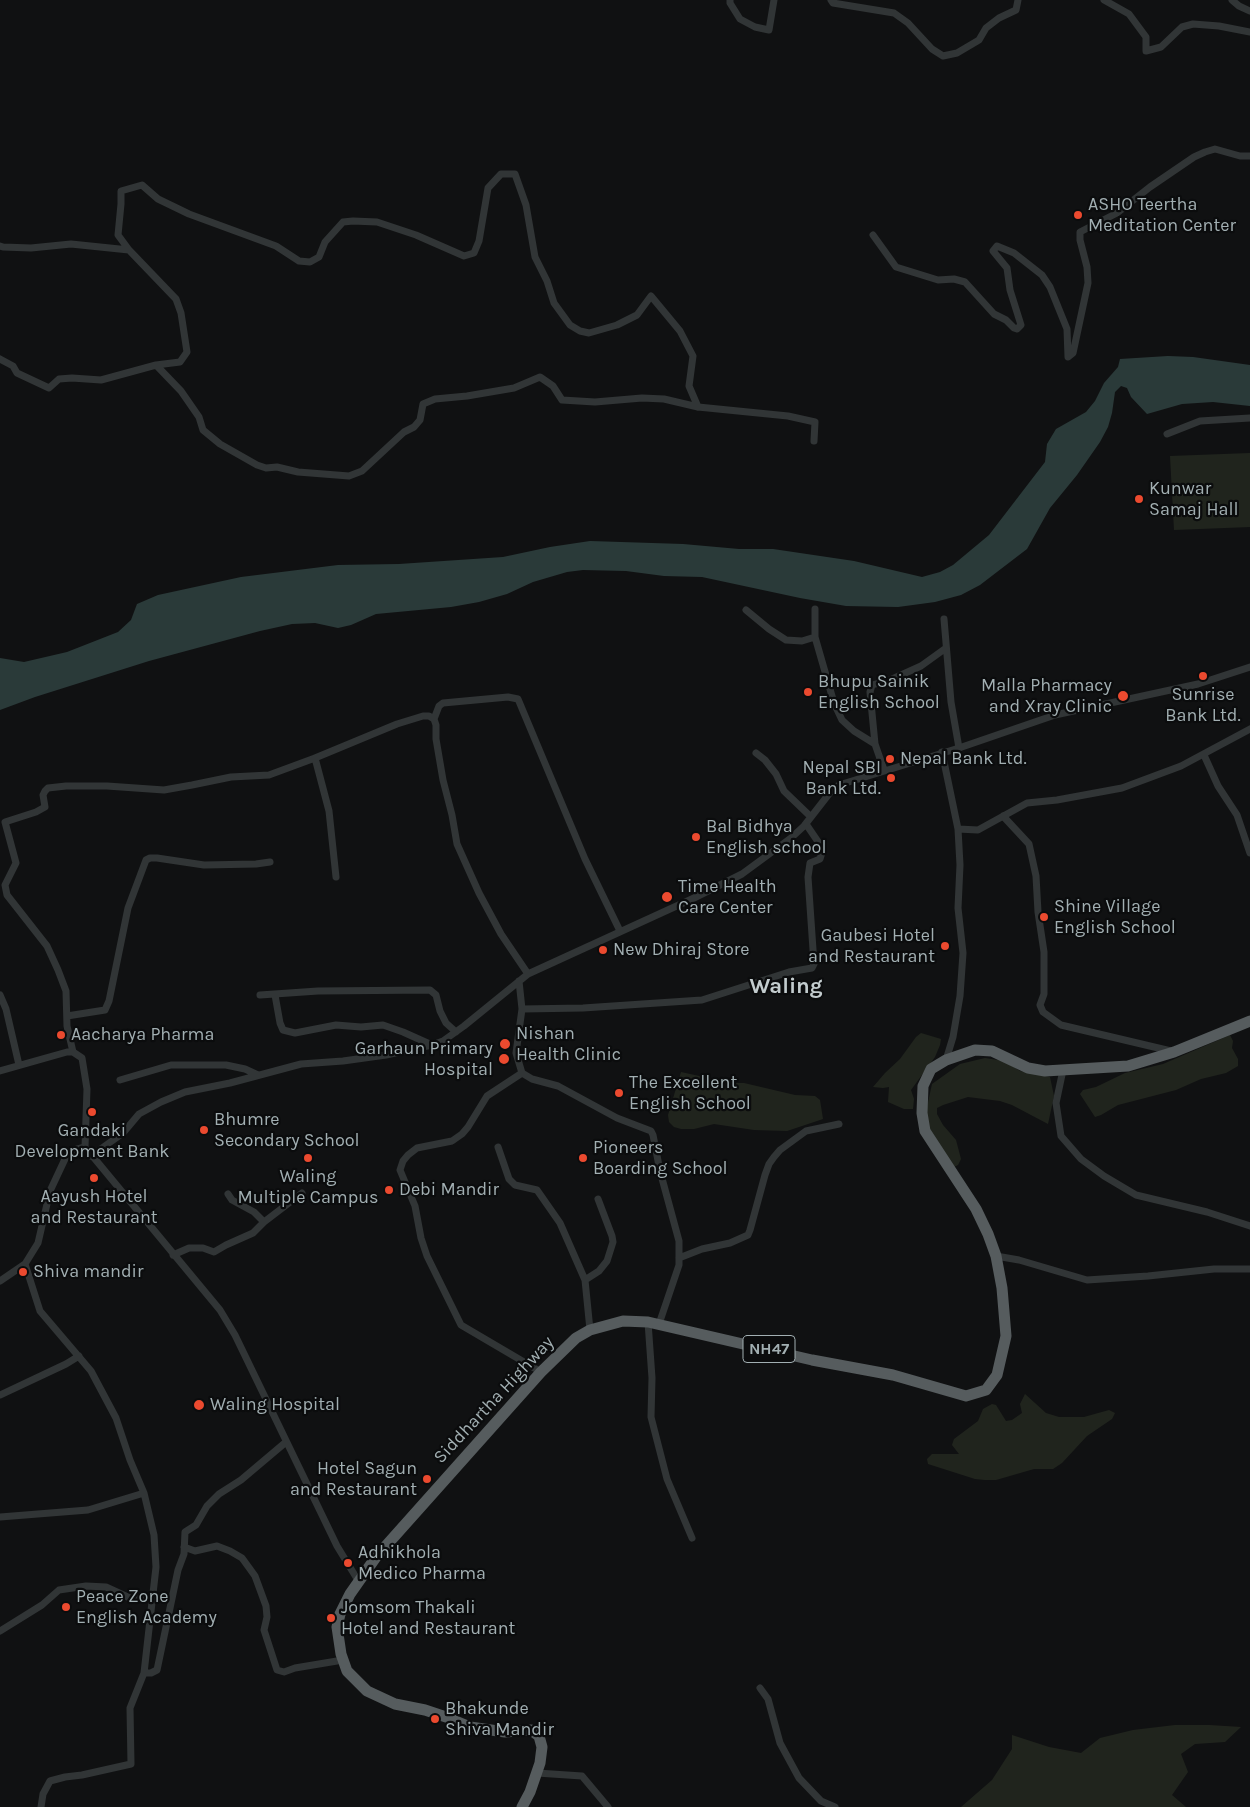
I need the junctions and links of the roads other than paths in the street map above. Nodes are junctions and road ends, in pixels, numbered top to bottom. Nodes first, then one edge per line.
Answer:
1 (730, 0) edge
2 (774, 0) edge
3 (830, 0) edge
4 (1018, 0) edge
5 (1104, 0) edge
6 (1232, 0) edge
7 (1250, 11) edge
8 (1250, 32) edge
9 (1250, 156) edge
10 (874, 235) dead end
11 (0, 246) edge
12 (130, 250) junction
13 (0, 359) edge
14 (156, 365) junction
15 (698, 407) junction
16 (1250, 418) edge
17 (1167, 434) dead end
18 (814, 441) dead end
19 (815, 609) dead end
20 (746, 610) dead end
21 (944, 619) dead end
22 (815, 637) junction
23 (946, 648) junction
24 (1250, 667) edge
25 (434, 719) junction
26 (1250, 729) edge
27 (875, 744) junction
28 (959, 748) junction
29 (942, 752) junction
30 (756, 753) dead end
31 (1204, 755) junction
32 (315, 758) junction
33 (884, 770) junction
34 (1002, 816) junction
35 (811, 817) junction
36 (806, 824) junction
37 (958, 828) junction
38 (1250, 853) edge
39 (270, 862) dead end
40 (336, 877) dead end
41 (620, 932) junction
42 (528, 974) junction
43 (519, 981) junction
44 (275, 994) junction
45 (0, 995) edge
46 (260, 995) dead end
47 (522, 1009) junction
48 (67, 1016) junction
49 (1250, 1021) edge
50 (456, 1032) junction
51 (432, 1046) junction
52 (73, 1052) junction
53 (1174, 1052) junction
54 (946, 1060) junction
55 (19, 1065) junction
56 (1063, 1070) junction
57 (0, 1072) edge
58 (522, 1073) junction
59 (258, 1075) junction
60 (120, 1080) dead end
61 (840, 1124) dead end
62 (86, 1147) junction
63 (498, 1147) dead end
64 (91, 1156) junction
65 (228, 1194) dead end
66 (302, 1194) dead end
67 (598, 1199) dead end
68 (264, 1222) junction
69 (1250, 1226) edge
70 (173, 1255) junction
71 (996, 1256) junction
72 (679, 1258) junction
73 (25, 1264) junction
74 (1250, 1269) edge
75 (586, 1280) junction
76 (0, 1281) edge
77 (654, 1323) junction
78 (590, 1330) junction
79 (79, 1356) junction
80 (541, 1372) junction
81 (0, 1395) edge
82 (286, 1442) junction
83 (144, 1493) junction
84 (0, 1516) edge
85 (692, 1538) dead end
86 (184, 1546) junction
87 (359, 1582) junction
88 (153, 1596) junction
89 (0, 1631) edge
90 (343, 1660) junction
91 (144, 1672) junction
92 (760, 1688) dead end
93 (537, 1772) junction
94 (41, 1807) edge
95 (522, 1807) edge
96 (608, 1807) edge
97 (836, 1807) edge

1 - 2 street
3 - 4 street
5 - 8 street
6 - 7 street
9 - 10 street
11 - 12 street
12 - 14 street
12 - 15 street
13 - 14 street
14 - 15 street
15 - 18 street
16 - 17 street
19 - 22 street
20 - 22 street
21 - 23 street
22 - 27 street
23 - 27 street
23 - 28 street
24 - 28 street
25 - 32 street
25 - 41 street
25 - 42 street
26 - 31 street
27 - 33 street
28 - 29 street
29 - 33 street
29 - 37 street
30 - 35 street
31 - 34 street
31 - 38 street
32 - 40 street
32 - 48 street
33 - 35 street
34 - 37 street
34 - 53 street
35 - 36 street
36 - 41 street
36 - 47 street
37 - 54 street
39 - 48 street
41 - 42 street
42 - 43 street
43 - 47 street
43 - 50 street
44 - 46 street
44 - 50 street
44 - 51 street
45 - 55 street
47 - 58 street
48 - 52 street
49 - 53 highway, Siddhartha Highway / NH47
50 - 51 street
51 - 59 street
52 - 55 street
52 - 62 street
53 - 56 highway, Siddhartha Highway / NH47
54 - 56 highway, Siddhartha Highway / NH47
54 - 71 highway, Siddhartha Highway / NH47
55 - 57 street
56 - 69 street
58 - 72 street
58 - 80 street
59 - 60 street
59 - 64 street
61 - 72 street
62 - 64 street
62 - 73 street
63 - 75 street
64 - 70 street
65 - 68 street
66 - 68 street
67 - 75 street
68 - 70 street
70 - 82 street
71 - 74 street
71 - 77 highway, Siddhartha Highway / NH47
72 - 77 street
73 - 76 street
73 - 79 street
75 - 78 street
77 - 78 highway, Siddhartha Highway / NH47
77 - 85 street
78 - 80 highway, Siddhartha Highway / NH47
79 - 81 street
79 - 83 street
80 - 87 highway, Siddhartha Highway / NH47
82 - 86 street
82 - 87 street
83 - 84 street
83 - 88 street
86 - 90 street
86 - 91 street
87 - 90 highway, Siddhartha Highway / NH47
88 - 89 street
88 - 91 street
90 - 93 highway, Siddhartha Highway / NH47
91 - 94 street
92 - 97 street
93 - 95 highway, Siddhartha Highway / NH47
93 - 96 street

